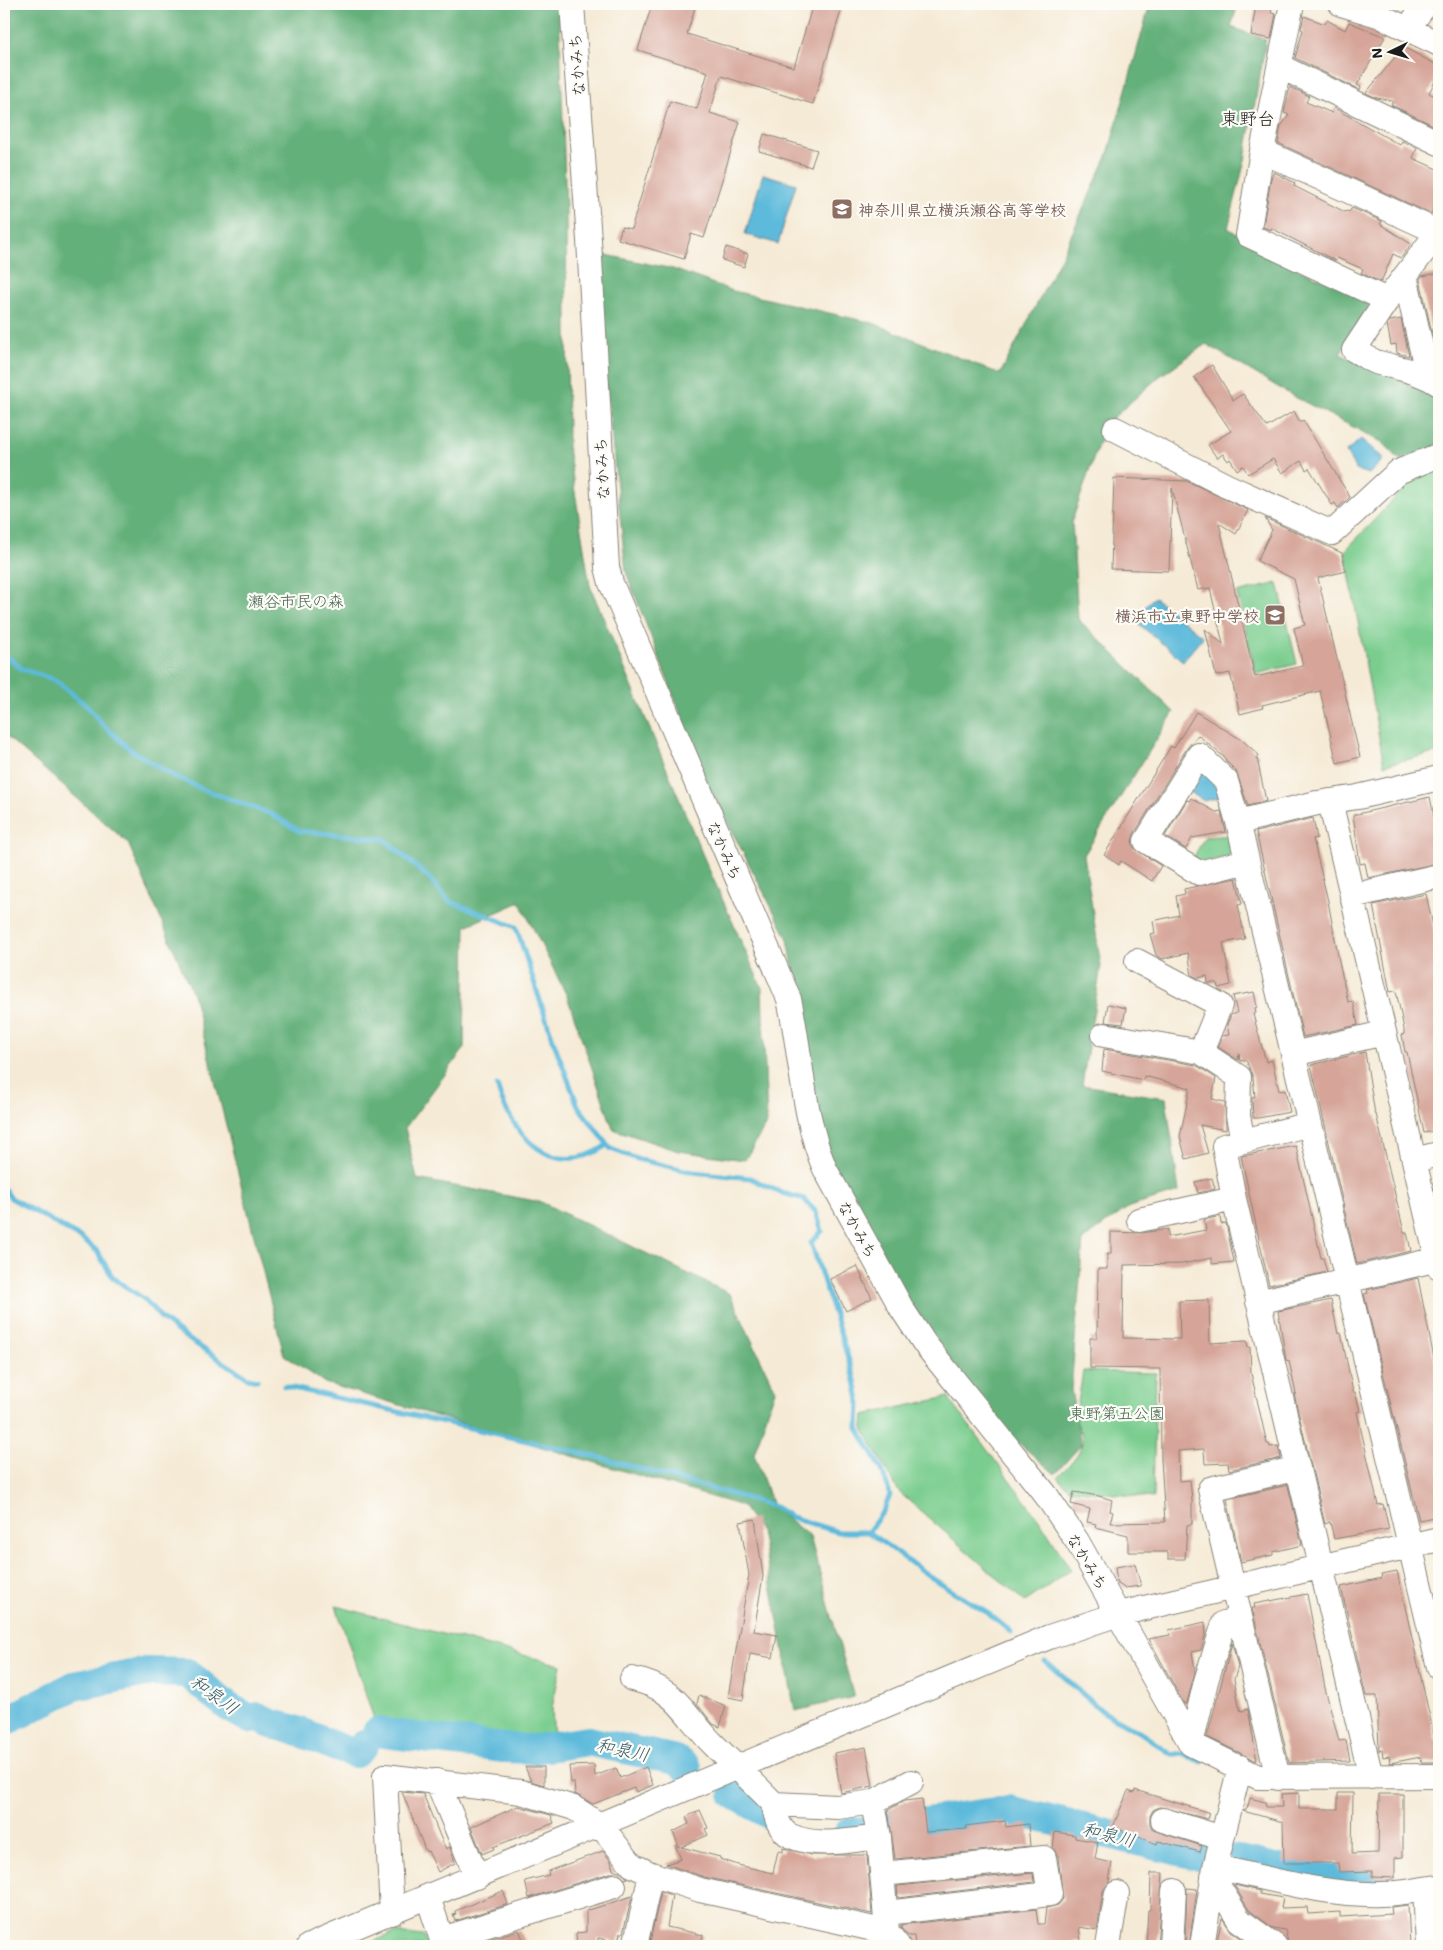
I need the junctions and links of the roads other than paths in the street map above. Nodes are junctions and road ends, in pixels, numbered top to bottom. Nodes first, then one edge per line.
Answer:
1 (572, 4) edge
2 (1292, 4) edge
3 (1341, 4) edge
4 (1426, 4) edge
5 (1408, 28) junction
6 (1439, 44) edge
7 (1281, 67) junction
8 (1439, 143) edge
9 (1262, 151) junction
10 (1439, 231) edge
11 (1405, 276) junction
12 (1387, 300) junction
13 (1434, 380) edge
14 (1116, 429) dead end
15 (1439, 455) edge
16 (1439, 778) edge
17 (1330, 801) junction
18 (1238, 822) junction
19 (1247, 861) junction
20 (1439, 876) edge
21 (1352, 896) junction
22 (1137, 961) dead end
23 (1384, 1034) junction
24 (1104, 1035) dead end
25 (1201, 1052) junction
26 (1293, 1054) junction
27 (1310, 1124) junction
28 (1243, 1141) junction
29 (1439, 1154) edge
30 (1414, 1160) junction
31 (1234, 1199) junction
32 (1139, 1220) dead end
33 (1438, 1263) edge
34 (1347, 1281) junction
35 (1258, 1302) junction
36 (1298, 1468) junction
37 (1439, 1539) edge
38 (1410, 1546) junction
39 (1321, 1566) junction
40 (1233, 1588) junction
41 (1119, 1614) junction
42 (1240, 1619) junction
43 (1439, 1667) edge
44 (632, 1679) dead end
45 (1191, 1744) junction
46 (1240, 1767) junction
47 (739, 1768) junction
48 (1439, 1776) edge
49 (1371, 1777) junction
50 (1278, 1778) junction
51 (437, 1781) junction
52 (911, 1782) dead end
53 (873, 1802) junction
54 (774, 1804) junction
55 (1163, 1820) dead end
56 (601, 1826) junction
57 (878, 1833) junction
58 (1217, 1859) junction
59 (651, 1874) junction
60 (882, 1874) junction
61 (477, 1877) junction
62 (614, 1886) dead end
63 (1432, 1888) edge
64 (1174, 1891) dead end
65 (1117, 1893) dead end
66 (428, 1897) junction
67 (392, 1913) junction
68 (890, 1931) edge
69 (443, 1942) edge
70 (309, 1946) edge
71 (635, 1946) edge
72 (1108, 1946) edge
73 (1171, 1946) edge
74 (1202, 1946) edge
75 (1275, 1946) edge
76 (1428, 1946) edge

1 - 41 street, なかみち
2 - 7 street
3 - 5 street
4 - 5 street
5 - 6 street
7 - 8 street
7 - 9 street
9 - 10 street
9 - 12 street
10 - 11 street
11 - 12 street
11 - 13 street
12 - 13 street
14 - 15 street
16 - 17 street
17 - 18 street
17 - 21 street
18 - 19 street
18 - 19 street
19 - 26 street
20 - 21 street
21 - 23 street
22 - 25 street
23 - 26 street
23 - 30 street
24 - 25 street
25 - 28 street
26 - 27 street
27 - 28 street
27 - 34 street
28 - 31 street
29 - 30 street
30 - 33 street
31 - 32 street
31 - 35 street
33 - 34 street
34 - 35 street
34 - 38 street
35 - 36 street
36 - 39 street
36 - 40 street
37 - 38 street
38 - 39 street
38 - 43 street
39 - 40 street
39 - 49 street
40 - 41 street
40 - 42 street
41 - 45 street, なかみち
41 - 47 street
42 - 45 street
42 - 50 street
44 - 47 street
45 - 46 street
46 - 50 street
46 - 58 street
47 - 54 street
47 - 56 street
48 - 49 street
49 - 50 street
51 - 56 street
51 - 61 street
51 - 67 street
52 - 53 street
53 - 54 street
53 - 57 street
54 - 57 street
55 - 58 street
56 - 59 street
56 - 61 street
57 - 60 street
58 - 63 street
58 - 74 street
58 - 75 street
59 - 68 street
59 - 71 street
60 - 68 street
60 - 68 street
61 - 66 street
62 - 69 street
63 - 76 street
64 - 73 street
65 - 72 street
66 - 67 street
66 - 69 street
67 - 70 street

